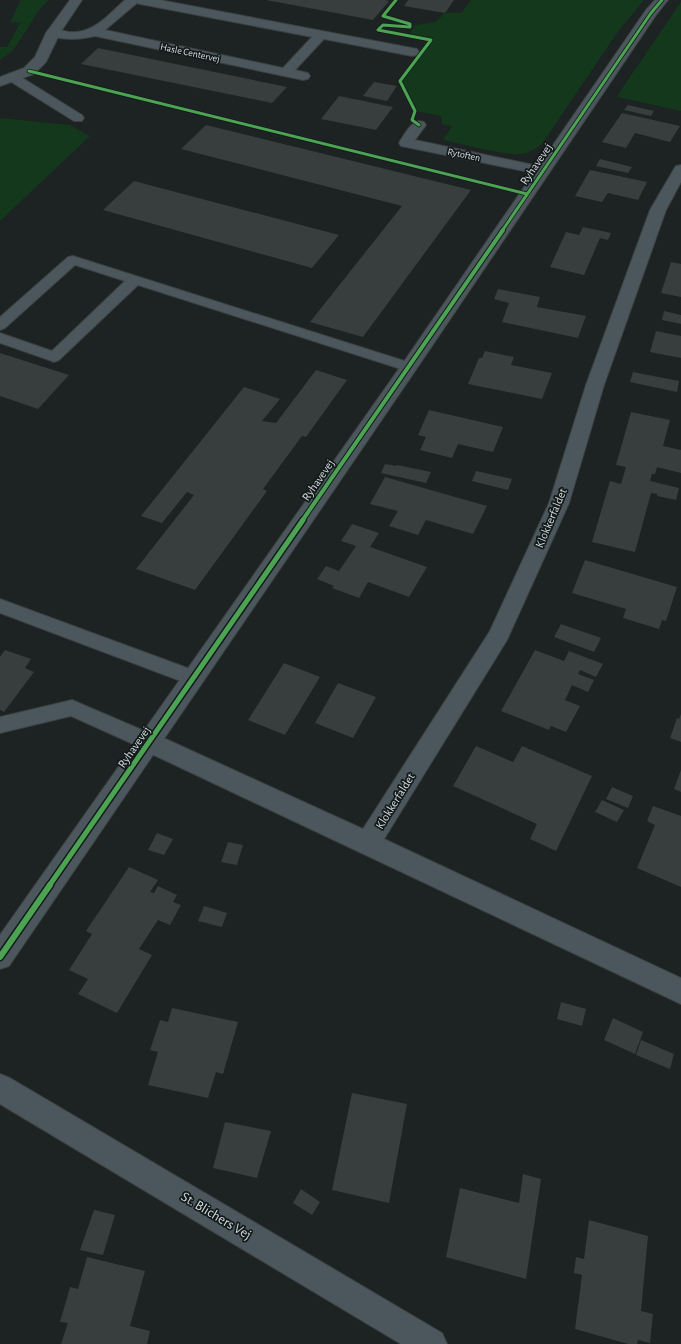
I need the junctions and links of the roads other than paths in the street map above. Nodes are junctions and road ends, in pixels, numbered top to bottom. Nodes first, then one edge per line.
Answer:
1 (76, 0) edge
2 (133, 0) edge
3 (140, 0) edge
4 (657, 4) edge
5 (94, 32) junction
6 (53, 33) junction
7 (320, 35) junction
8 (412, 52) dead end
9 (285, 73) junction
10 (303, 76) dead end
11 (4, 79) edge
12 (78, 118) dead end
13 (419, 125) dead end
14 (681, 169) edge
15 (543, 171) junction
16 (135, 280) junction
17 (0, 326) edge
18 (0, 338) edge
19 (409, 367) junction
20 (0, 606) edge
21 (194, 678) junction
22 (0, 725) edge
23 (149, 742) junction
24 (368, 843) junction
25 (0, 957) edge
26 (681, 991) edge
27 (0, 1088) edge
28 (431, 1344) edge

1 - 6 street
2 - 5 street, Hasle Centervej
3 - 7 street
4 - 15 street, Ryhavevej
5 - 6 street, Hasle Centervej
5 - 9 street, Hasle Centervej
6 - 11 street
7 - 8 street
7 - 9 street
9 - 10 street, Hasle Centervej
11 - 12 lane
13 - 15 street, Rytoften
14 - 24 street, Klokkerfaldet
15 - 19 street, Ryhavevej
16 - 17 lane
16 - 18 lane
16 - 19 lane
19 - 21 street, Ryhavevej
20 - 21 lane
21 - 23 street, Ryhavevej
22 - 23 lane
23 - 24 street, Klokkerfaldet
23 - 25 street, Ryhavevej
24 - 26 street, Klokkerfaldet
27 - 28 street, St. Blichers Vej

